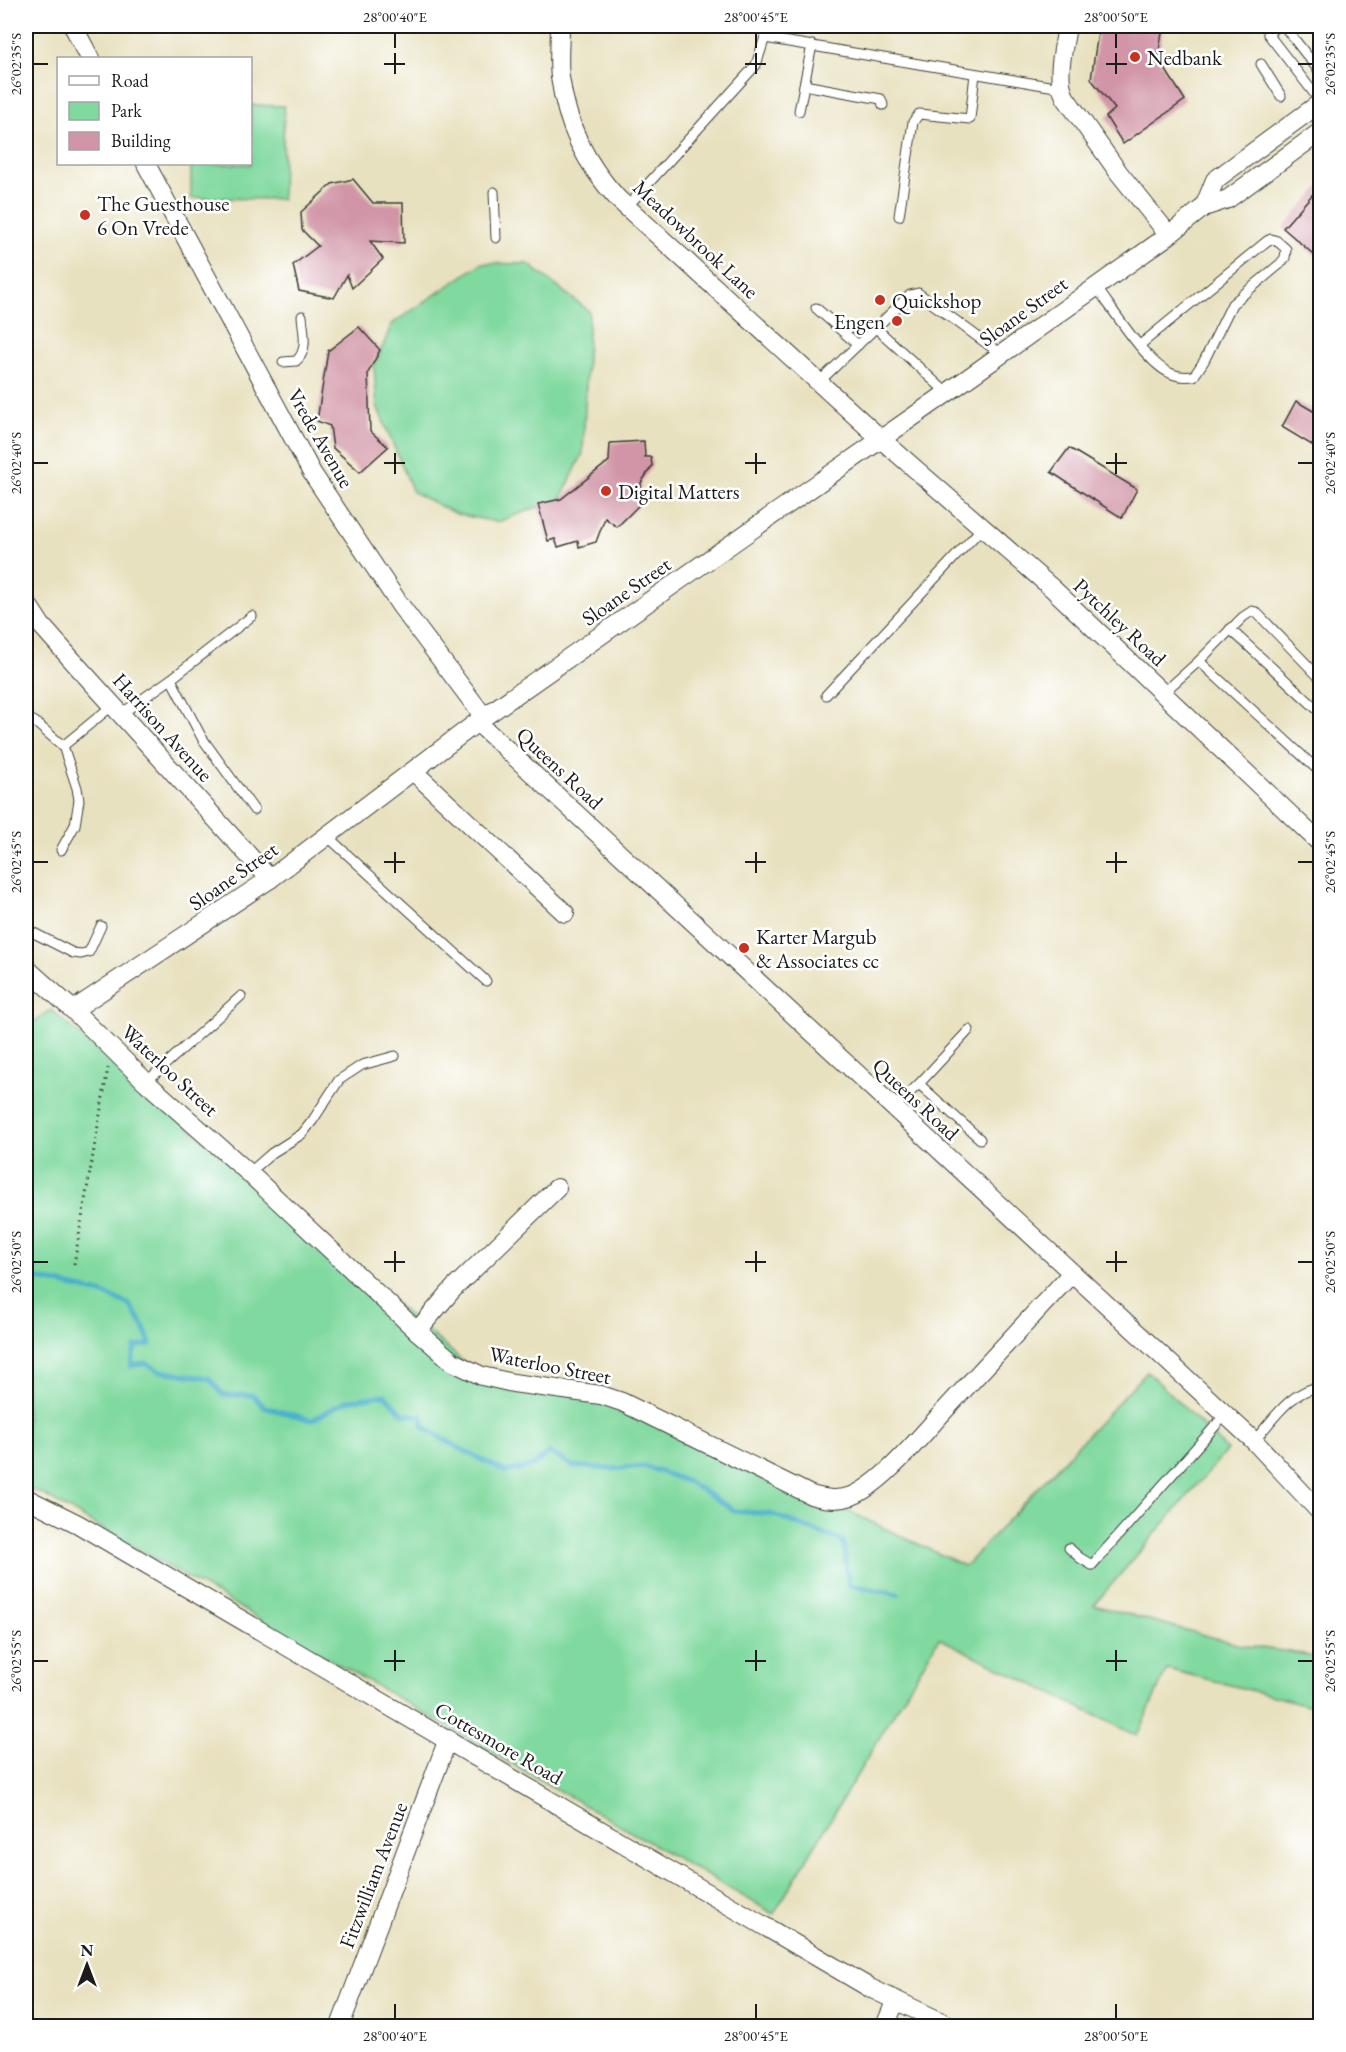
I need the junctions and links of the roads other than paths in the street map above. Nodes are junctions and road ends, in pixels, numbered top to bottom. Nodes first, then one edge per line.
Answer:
1 (73, 26) edge
2 (560, 26) edge
3 (1067, 26) edge
4 (1276, 26) edge
5 (1284, 26) edge
6 (1294, 40) junction
7 (812, 45) junction
8 (1281, 49) junction
9 (89, 57) edge
10 (1261, 64) dead end
11 (1320, 72) edge
12 (975, 74) junction
13 (804, 85) junction
14 (1061, 88) junction
15 (1281, 96) dead end
16 (1320, 102) edge
17 (883, 105) dead end
18 (799, 111) dead end
19 (1320, 132) edge
20 (148, 165) edge
21 (494, 192) dead end
22 (627, 207) junction
23 (1204, 207) junction
24 (899, 216) dead end
25 (1169, 234) junction
26 (496, 238) dead end
27 (1096, 287) junction
28 (816, 308) dead end
29 (302, 316) dead end
30 (876, 328) junction
31 (858, 345) junction
32 (1140, 345) junction
33 (1001, 354) junction
34 (283, 362) dead end
35 (819, 382) junction
36 (947, 393) junction
37 (882, 440) junction
38 (982, 526) junction
39 (26, 602) edge
40 (252, 616) dead end
41 (1230, 629) junction
42 (1199, 661) junction
43 (1320, 678) edge
44 (171, 679) junction
45 (1162, 693) junction
46 (826, 695) dead end
47 (117, 710) junction
48 (1320, 712) edge
49 (26, 717) edge
50 (481, 720) junction
51 (63, 746) junction
52 (1320, 771) edge
53 (414, 772) junction
54 (254, 810) dead end
55 (327, 836) junction
56 (1320, 843) edge
57 (61, 850) dead end
58 (270, 879) junction
59 (564, 913) dead end
60 (101, 926) dead end
61 (26, 929) edge
62 (26, 968) edge
63 (486, 981) dead end
64 (241, 996) dead end
65 (73, 1010) junction
66 (969, 1029) dead end
67 (395, 1056) dead end
68 (146, 1082) junction
69 (919, 1084) junction
70 (893, 1108) junction
71 (980, 1139) dead end
72 (249, 1173) junction
73 (558, 1188) dead end
74 (1072, 1273) junction
75 (417, 1331) junction
76 (1320, 1387) edge
77 (1225, 1415) junction
78 (1254, 1441) junction
79 (26, 1498) edge
80 (1320, 1512) edge
81 (1069, 1548) dead end
82 (448, 1739) junction
83 (895, 2002) junction
84 (340, 2026) edge
85 (885, 2026) edge
86 (950, 2026) edge

1 - 9 street
2 - 22 street, Meadowbrook Lane
3 - 14 street
4 - 8 lane
5 - 6 lane
6 - 8 lane
6 - 11 lane
7 - 12 lane
7 - 13 lane
7 - 22 lane
8 - 16 lane
10 - 15 lane
12 - 14 lane
12 - 24 lane
13 - 17 lane
13 - 18 lane
14 - 25 street
16 - 23 street, Sloane Street
19 - 23 street, Sloane Street
20 - 50 street, Vrede Avenue
21 - 26 lane
22 - 35 street, Meadowbrook Lane
23 - 25 street, Sloane Street
25 - 27 street, Sloane Street
27 - 32 lane
27 - 33 street, Sloane Street
28 - 31 lane
29 - 34 lane
30 - 31 lane
30 - 33 lane
30 - 36 lane
31 - 35 lane
32 - 32 lane
33 - 36 street, Sloane Street
35 - 37 street, Meadowbrook Lane
36 - 37 street, Sloane Street
37 - 38 street, Pytchley Road
37 - 50 street, Sloane Street
38 - 45 street, Pytchley Road
38 - 46 lane
39 - 47 street, Harrison Avenue
40 - 44 lane
41 - 42 lane
41 - 43 lane
41 - 48 lane
42 - 45 lane
42 - 52 lane
44 - 47 lane
44 - 54 lane
45 - 56 street, Pytchley Road
47 - 51 lane
47 - 58 street, Harrison Avenue
49 - 51 lane
50 - 53 street, Sloane Street
50 - 70 street, Queens Road
51 - 57 lane
53 - 55 street, Sloane Street
53 - 59 street
55 - 58 street, Sloane Street
55 - 63 lane
58 - 65 street, Sloane Street
60 - 61 lane
62 - 65 street, Waterloo Street
64 - 68 lane
65 - 68 street, Waterloo Street
66 - 69 lane
67 - 72 lane
68 - 72 street, Waterloo Street
69 - 70 lane
69 - 71 lane
70 - 74 street, Queens Road
72 - 75 street, Waterloo Street
73 - 75 street
74 - 75 street, Waterloo Street
74 - 77 street, Queens Road
76 - 78 lane
77 - 78 street, Queens Road
77 - 81 lane
78 - 80 street, Queens Road
79 - 82 street, Cottesmore Road
82 - 83 street, Cottesmore Road
82 - 84 street, Fitzwilliam Avenue
83 - 85 street
83 - 86 street, Cottesmore Road

